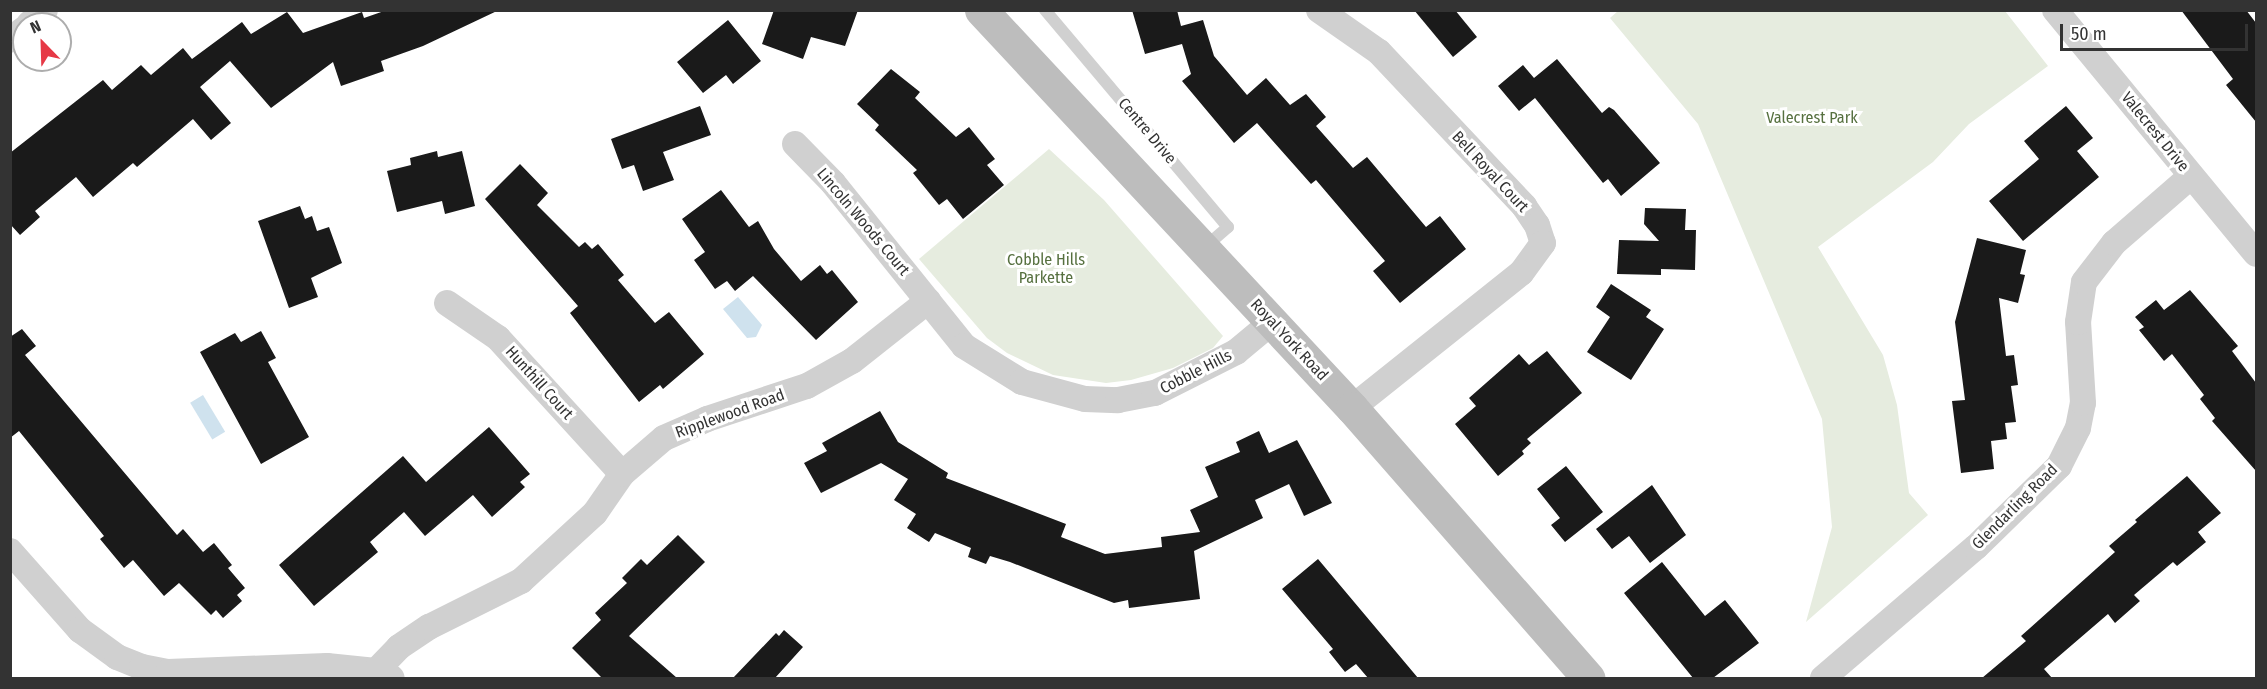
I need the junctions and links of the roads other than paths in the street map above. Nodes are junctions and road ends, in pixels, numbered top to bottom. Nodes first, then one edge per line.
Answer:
1 (981, 10) edge
2 (1046, 10) edge
3 (1319, 10) edge
4 (2055, 10) edge
5 (795, 144) dead end
6 (2191, 176) junction
7 (1204, 248) junction
8 (2256, 254) edge
9 (928, 301) junction
10 (447, 303) dead end
11 (1272, 322) junction
12 (1352, 408) junction
13 (622, 474) junction
14 (10, 551) edge
15 (384, 674) edge
16 (1588, 678) edge
17 (1823, 678) edge

1 - 7 main road, Royal York Road
2 - 7 lane, Centre Drive
3 - 12 street, Bell Royal Court
4 - 6 street, Valecrest Drive
5 - 9 street, Lincoln Woods Court
6 - 8 street, Valecrest Drive
6 - 17 street, Glendarling Road
7 - 11 main road, Royal York Road
9 - 11 street, Cobble Hills
9 - 13 street, Ripplewood Road
10 - 13 street, Hunthill Court
11 - 12 main road, Royal York Road
12 - 16 main road, Royal York Road
13 - 15 street, Ripplewood Road
14 - 15 street

